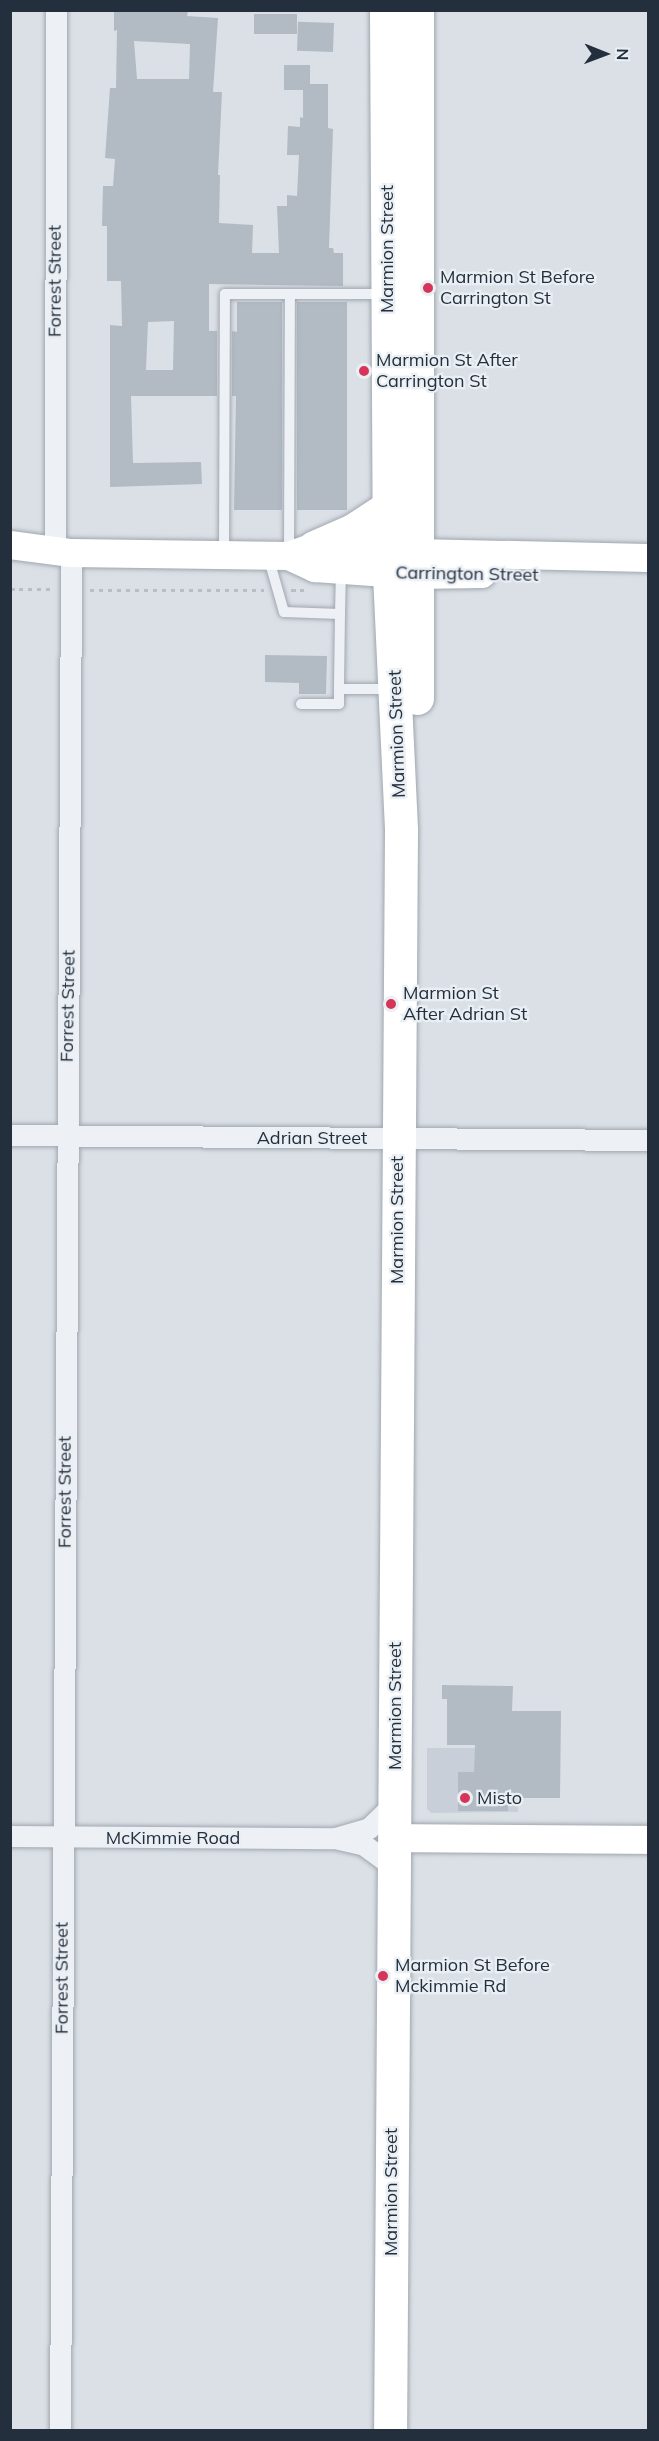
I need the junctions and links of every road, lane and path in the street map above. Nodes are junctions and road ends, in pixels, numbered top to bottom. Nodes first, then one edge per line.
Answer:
1 (56, 10) edge
2 (386, 10) edge
3 (417, 10) edge
4 (291, 294) junction
5 (387, 294) junction
6 (388, 507) junction
7 (10, 545) edge
8 (63, 552) junction
9 (290, 553) junction
10 (224, 555) junction
11 (648, 558) edge
12 (10, 559) edge
13 (402, 563) junction
14 (648, 574) edge
15 (341, 580) junction
16 (71, 588) junction
17 (10, 589) edge
18 (277, 590) junction
19 (340, 614) junction
20 (339, 689) junction
21 (395, 689) junction
22 (301, 704) dead end
23 (10, 1135) edge
24 (67, 1136) junction
25 (405, 1138) junction
26 (648, 1140) edge
27 (394, 1804) junction
28 (10, 1836) edge
29 (63, 1837) junction
30 (335, 1838) junction
31 (648, 1840) edge
32 (398, 1848) junction
33 (60, 2430) edge
34 (390, 2430) edge
35 (406, 2430) edge

1 - 8 street, Forrest Street
2 - 5 main road, Marmion Street
3 - 13 main road, Marmion Street
4 - 5 lane
4 - 9 lane
4 - 10 lane
5 - 6 main road, Marmion Street
6 - 9 main road
6 - 13 main road, Marmion Street
7 - 8 main road, Carrington Street
8 - 10 main road, Carrington Street
8 - 12 main road, Carrington Street
8 - 16 street, Forrest Street
9 - 10 main road, Carrington Street
9 - 13 main road, Carrington Street
9 - 15 main road, Carrington Street
9 - 18 lane
11 - 13 main road, Carrington Street
13 - 14 main road, Carrington Street
13 - 15 main road, Carrington Street
13 - 21 main road, Marmion Street
13 - 25 main road, Marmion Street
15 - 18 path
15 - 19 lane
16 - 17 path
16 - 18 path
16 - 24 street, Forrest Street
18 - 19 lane
19 - 20 lane
20 - 21 lane
20 - 22 lane
21 - 25 main road, Marmion Street
23 - 24 street, Adrian Street
24 - 25 street, Adrian Street
24 - 29 street, Forrest Street
25 - 26 street, Adrian Street
25 - 27 main road, Marmion Street
25 - 32 main road, Marmion Street
27 - 30 street, McKimmie Road
27 - 32 main road, Marmion Street
28 - 29 street, McKimmie Road
29 - 30 street, McKimmie Road
29 - 33 street, Forrest Street
30 - 32 street, McKimmie Road
31 - 32 main road
32 - 34 main road, Marmion Street
32 - 35 main road, Marmion Street

